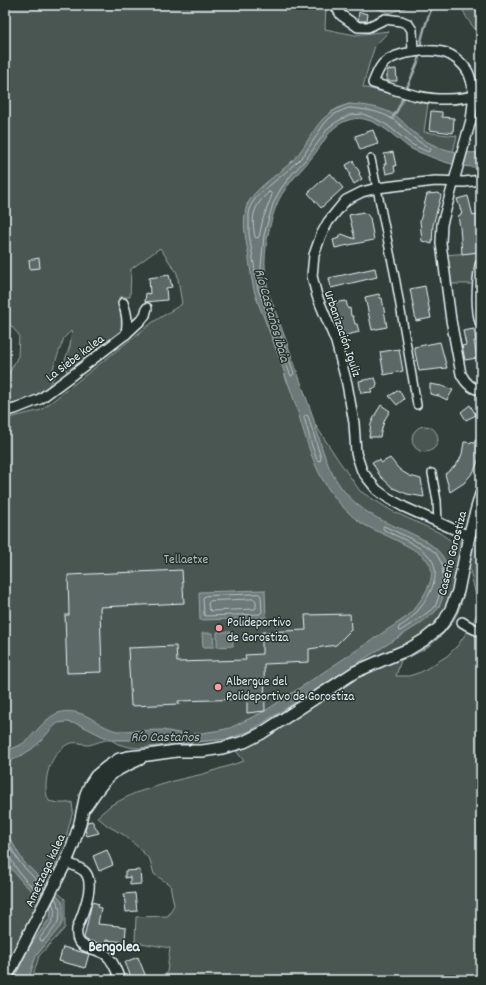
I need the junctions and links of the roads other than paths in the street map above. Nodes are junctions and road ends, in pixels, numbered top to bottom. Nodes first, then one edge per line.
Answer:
1 (335, 5) edge
2 (413, 52) junction
3 (477, 95) edge
4 (372, 159) dead end
5 (481, 180) edge
6 (454, 182) junction
7 (377, 188) junction
8 (481, 266) edge
9 (123, 303) dead end
10 (147, 308) dead end
11 (481, 322) edge
12 (126, 334) junction
13 (481, 390) edge
14 (418, 405) dead end
15 (5, 411) edge
16 (432, 473) dead end
17 (481, 494) edge
18 (438, 522) junction
19 (469, 536) junction
20 (462, 622) dead end
21 (481, 632) edge
22 (118, 755) junction
23 (143, 755) junction
24 (89, 802) junction
25 (82, 814) junction
26 (66, 862) junction
27 (5, 980) edge
28 (120, 980) edge

1 - 2 street
2 - 3 street
2 - 3 street
3 - 6 street
4 - 7 street
5 - 6 street, Urbanización Iguliz
6 - 7 street, Urbanización Iguliz
6 - 13 street
7 - 14 street
7 - 18 street, Urbanización Iguliz
8 - 11 street
9 - 12 street
10 - 12 street, La Siebe kalea
12 - 15 street, La Siebe kalea
16 - 18 street
17 - 19 street, Caserio Gorostiza
18 - 19 street, Urbanización Iguliz
19 - 23 street, Caserio Gorostiza
20 - 21 street
22 - 23 street, Caserio Gorostiza
22 - 24 street
22 - 25 street, Caserio Gorostiza
23 - 24 street, Caserio Gorostiza
24 - 25 street, Caserio Gorostiza
25 - 26 street, Ametzaga kalea
26 - 27 street, Ametzaga kalea
26 - 28 street

